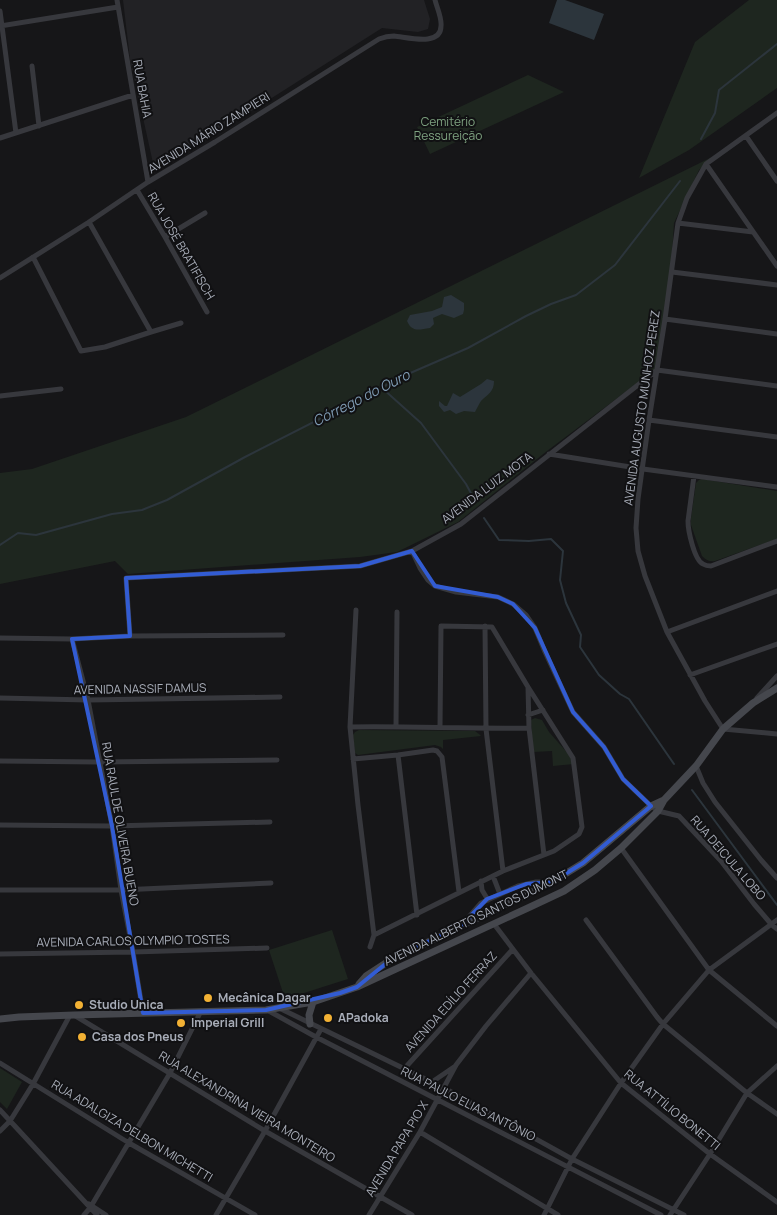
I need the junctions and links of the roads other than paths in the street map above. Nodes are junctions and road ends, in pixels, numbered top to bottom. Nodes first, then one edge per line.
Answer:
1 (117, 0) edge
2 (434, 0) edge
3 (118, 7) junction
4 (0, 11) edge
5 (1, 26) edge
6 (32, 66) dead end
7 (133, 95) junction
8 (777, 113) edge
9 (39, 126) junction
10 (16, 133) junction
11 (746, 136) junction
12 (0, 138) edge
13 (706, 164) junction
14 (777, 181) edge
15 (148, 182) junction
16 (137, 190) junction
17 (204, 213) dead end
18 (89, 222) junction
19 (678, 223) junction
20 (752, 232) junction
21 (165, 237) junction
22 (32, 257) junction
23 (777, 266) edge
24 (672, 272) junction
25 (0, 278) edge
26 (777, 285) edge
27 (208, 312) dead end
28 (665, 319) junction
29 (180, 323) dead end
30 (151, 332) junction
31 (777, 334) edge
32 (657, 370) junction
33 (777, 386) edge
34 (62, 389) dead end
35 (0, 396) edge
36 (649, 420) junction
37 (777, 437) edge
38 (549, 454) junction
39 (643, 469) junction
40 (694, 476) junction
41 (777, 487) edge
42 (777, 541) edge
43 (412, 551) junction
44 (777, 592) edge
45 (356, 610) dead end
46 (397, 612) dead end
47 (484, 626) junction
48 (667, 632) junction
49 (130, 636) junction
50 (283, 636) dead end
51 (0, 638) edge
52 (72, 639) junction
53 (777, 644) edge
54 (690, 675) junction
55 (777, 676) edge
56 (528, 687) junction
57 (777, 688) edge
58 (280, 697) dead end
59 (0, 698) edge
60 (88, 700) junction
61 (753, 703) junction
62 (543, 710) junction
63 (528, 715) junction
64 (396, 726) junction
65 (350, 727) junction
66 (440, 727) junction
67 (529, 728) junction
68 (486, 729) junction
69 (723, 729) junction
70 (777, 734) edge
71 (398, 755) junction
72 (353, 759) junction
73 (277, 760) dead end
74 (0, 761) edge
75 (99, 762) junction
76 (696, 766) junction
77 (664, 800) junction
78 (651, 806) junction
79 (658, 811) junction
80 (270, 822) dead end
81 (0, 825) edge
82 (112, 826) junction
83 (620, 848) junction
84 (544, 856) junction
85 (774, 869) edge
86 (503, 871) junction
87 (493, 876) junction
88 (777, 878) edge
89 (481, 881) junction
90 (552, 882) junction
91 (270, 883) dead end
92 (518, 886) junction
93 (0, 890) edge
94 (121, 890) junction
95 (459, 892) junction
96 (500, 894) junction
97 (524, 896) junction
98 (488, 900) junction
99 (481, 903) junction
100 (530, 907) junction
101 (485, 914) junction
102 (417, 915) junction
103 (586, 920) dead end
104 (777, 920) edge
105 (494, 924) junction
106 (462, 925) junction
107 (775, 927) edge
108 (374, 936) junction
109 (370, 947) dead end
110 (267, 948) dead end
111 (513, 948) junction
112 (133, 952) junction
113 (0, 954) edge
114 (709, 970) junction
115 (531, 973) junction
116 (357, 987) junction
117 (313, 1002) junction
118 (279, 1008) junction
119 (266, 1010) junction
120 (202, 1011) junction
121 (143, 1013) junction
122 (72, 1015) junction
123 (0, 1019) edge
124 (310, 1024) junction
125 (663, 1024) junction
126 (777, 1026) edge
127 (321, 1029) junction
128 (316, 1037) junction
129 (0, 1063) edge
130 (456, 1065) junction
131 (777, 1066) edge
132 (404, 1068) junction
133 (170, 1073) junction
134 (432, 1082) junction
135 (621, 1083) junction
136 (33, 1084) junction
137 (444, 1088) junction
138 (747, 1093) junction
139 (438, 1100) junction
140 (0, 1110) edge
141 (777, 1114) edge
142 (10, 1120) junction
143 (0, 1130) edge
144 (265, 1131) junction
145 (420, 1132) junction
146 (129, 1143) junction
147 (710, 1154) junction
148 (572, 1160) junction
149 (568, 1167) junction
150 (380, 1196) junction
151 (225, 1199) junction
152 (777, 1202) edge
153 (90, 1205) junction
154 (547, 1209) junction
155 (673, 1210) junction
156 (84, 1215) edge
157 (96, 1215) edge
158 (106, 1215) edge
159 (216, 1215) edge
160 (255, 1215) edge
161 (369, 1215) edge
162 (412, 1215) edge
163 (544, 1215) edge
164 (558, 1215) edge
165 (662, 1215) edge
166 (670, 1215) edge
167 (684, 1215) edge

1 - 3 street, RUA BAHIA
2 - 15 street, AVENIDA MÁRIO ZAMPIERI
3 - 5 street
3 - 7 street, RUA BAHIA
4 - 5 street
5 - 10 street
6 - 9 street
7 - 9 street
7 - 15 street, RUA BAHIA
8 - 11 street, AVENIDA AUGUSTO MUNHOZ PEREZ
9 - 10 street
10 - 12 street
11 - 13 street, AVENIDA AUGUSTO MUNHOZ PEREZ
11 - 14 street
13 - 19 street, AVENIDA AUGUSTO MUNHOZ PEREZ
13 - 20 street
15 - 16 street, AVENIDA MÁRIO ZAMPIERI
16 - 18 street, AVENIDA MÁRIO ZAMPIERI
16 - 21 street, RUA JOSÉ BRATIFISCH
17 - 21 street
18 - 22 street, AVENIDA MÁRIO ZAMPIERI
18 - 30 street
19 - 20 street
19 - 24 street, AVENIDA AUGUSTO MUNHOZ PEREZ
20 - 23 street
21 - 27 street, RUA JOSÉ BRATIFISCH
22 - 25 street, AVENIDA MÁRIO ZAMPIERI
22 - 30 street
24 - 26 street
24 - 28 street, AVENIDA AUGUSTO MUNHOZ PEREZ
28 - 31 street
28 - 32 street, AVENIDA AUGUSTO MUNHOZ PEREZ
29 - 30 street
32 - 33 street
32 - 36 street, AVENIDA AUGUSTO MUNHOZ PEREZ
32 - 38 street, AVENIDA LUIZ MOTA
34 - 35 street
36 - 37 street
36 - 39 street, AVENIDA AUGUSTO MUNHOZ PEREZ
38 - 39 street
38 - 43 street, AVENIDA LUIZ MOTA
39 - 40 street
39 - 48 street, AVENIDA AUGUSTO MUNHOZ PEREZ
40 - 41 street
40 - 42 street
43 - 49 street, AVENIDA LUIZ MOTA
43 - 78 street, RUA DEICULA LOBO
44 - 48 street
45 - 65 street
46 - 64 street
47 - 56 street
47 - 66 street
47 - 68 street
48 - 54 street, AVENIDA AUGUSTO MUNHOZ PEREZ
49 - 50 street
49 - 52 street
51 - 52 street
52 - 60 street, RUA RAUL DE OLIVEIRA BUENO
53 - 54 street
54 - 69 street, AVENIDA AUGUSTO MUNHOZ PEREZ
55 - 61 street
56 - 62 street
56 - 63 street
57 - 61 street, AVENIDA ALBERTO SANTOS DUMONT
58 - 60 street, AVENIDA NASSIF DAMUS
59 - 60 street, AVENIDA NASSIF DAMUS
60 - 75 street, RUA RAUL DE OLIVEIRA BUENO
61 - 69 street, AVENIDA ALBERTO SANTOS DUMONT
62 - 63 street
62 - 84 street
63 - 67 street
64 - 65 street
64 - 66 street
65 - 72 street
66 - 68 street
67 - 68 street
67 - 84 street
68 - 86 street
69 - 70 street
69 - 76 street, AVENIDA ALBERTO SANTOS DUMONT
71 - 72 street
71 - 95 street
71 - 102 street
72 - 108 street
73 - 75 street
74 - 75 street
75 - 82 street, RUA RAUL DE OLIVEIRA BUENO
76 - 77 street, AVENIDA ALBERTO SANTOS DUMONT
76 - 85 street
77 - 78 street, AVENIDA ALBERTO SANTOS DUMONT
77 - 79 street, AVENIDA ALBERTO SANTOS DUMONT
78 - 79 street, RUA DEICULA LOBO
78 - 90 street, AVENIDA ALBERTO SANTOS DUMONT
79 - 83 street, AVENIDA ALBERTO SANTOS DUMONT
79 - 107 street, RUA DEICULA LOBO
80 - 82 street
81 - 82 street
82 - 94 street, RUA RAUL DE OLIVEIRA BUENO
83 - 100 street, AVENIDA ALBERTO SANTOS DUMONT
83 - 114 street
84 - 86 street
85 - 88 street
86 - 87 street
87 - 89 street
87 - 96 street
89 - 95 street
89 - 98 street
90 - 92 street
90 - 97 street, AVENIDA ALBERTO SANTOS DUMONT
91 - 94 street
92 - 96 street
92 - 97 street
93 - 94 street
94 - 112 street, RUA RAUL DE OLIVEIRA BUENO
95 - 102 street
96 - 98 street
97 - 100 street
97 - 101 street, AVENIDA ALBERTO SANTOS DUMONT
98 - 99 street
99 - 101 street
99 - 106 street
100 - 105 street, AVENIDA ALBERTO SANTOS DUMONT
101 - 105 street
101 - 106 street, AVENIDA ALBERTO SANTOS DUMONT
102 - 108 street
103 - 125 street
104 - 107 street
105 - 111 street, RUA ATTÍLIO BONETTI
105 - 116 street, AVENIDA ALBERTO SANTOS DUMONT
106 - 116 street, AVENIDA ALBERTO SANTOS DUMONT
107 - 114 street
108 - 109 street
110 - 112 street, AVENIDA CARLOS OLYMPIO TOSTES
111 - 115 street, RUA ATTÍLIO BONETTI
111 - 132 street, AVENIDA EDÍLIO FERRAZ
112 - 113 street, AVENIDA CARLOS OLYMPIO TOSTES
112 - 121 street, RUA RAUL DE OLIVEIRA BUENO
114 - 125 street
114 - 126 street
115 - 130 street, AVENIDA PAPA PIO X
115 - 135 street, RUA ATTÍLIO BONETTI
116 - 117 street, AVENIDA ALBERTO SANTOS DUMONT
117 - 118 street, AVENIDA ALBERTO SANTOS DUMONT
117 - 124 street
118 - 119 street, AVENIDA ALBERTO SANTOS DUMONT
118 - 124 street, RUA PAULO ELIAS ANTÔNIO
119 - 120 street, AVENIDA ALBERTO SANTOS DUMONT
119 - 128 street, RUA PAULO ELIAS ANTÔNIO
120 - 121 street, AVENIDA ALBERTO SANTOS DUMONT
120 - 133 street
121 - 122 street, AVENIDA ALBERTO SANTOS DUMONT
122 - 123 street, AVENIDA ALBERTO SANTOS DUMONT
122 - 133 street, RUA ALEXANDRINA VIEIRA MONTEIRO
122 - 136 street
124 - 127 street, RUA PAULO ELIAS ANTÔNIO
125 - 135 street
125 - 138 street
127 - 128 street
127 - 132 street, RUA PAULO ELIAS ANTÔNIO
128 - 139 street, RUA PAULO ELIAS ANTÔNIO
128 - 144 street
129 - 136 street, RUA ADALGIZA DELBON MICHETTI
130 - 134 street
130 - 137 street, AVENIDA PAPA PIO X
131 - 138 street
132 - 134 street, RUA PAULO ELIAS ANTÔNIO
133 - 144 street, RUA ALEXANDRINA VIEIRA MONTEIRO
133 - 146 street
134 - 137 street, RUA PAULO ELIAS ANTÔNIO
135 - 147 street, RUA ATTÍLIO BONETTI
135 - 148 street
136 - 142 street
136 - 146 street, RUA ADALGIZA DELBON MICHETTI
137 - 139 street, AVENIDA PAPA PIO X
137 - 148 street, RUA PAULO ELIAS ANTÔNIO
138 - 141 street
138 - 147 street
139 - 145 street, AVENIDA PAPA PIO X
139 - 149 street, RUA PAULO ELIAS ANTÔNIO
140 - 142 street
142 - 143 street
142 - 153 street
144 - 150 street, RUA ALEXANDRINA VIEIRA MONTEIRO
144 - 151 street
145 - 150 street, AVENIDA PAPA PIO X
145 - 154 street
146 - 151 street, RUA ADALGIZA DELBON MICHETTI
146 - 153 street
147 - 152 street, RUA ATTÍLIO BONETTI
147 - 155 street
148 - 149 street
148 - 155 street, RUA PAULO ELIAS ANTÔNIO
149 - 154 street
149 - 165 street, RUA PAULO ELIAS ANTÔNIO
150 - 161 street, AVENIDA PAPA PIO X
150 - 162 street, RUA ALEXANDRINA VIEIRA MONTEIRO
151 - 159 street
151 - 160 street, RUA ADALGIZA DELBON MICHETTI
153 - 156 street
153 - 157 street
153 - 158 street
154 - 163 street
154 - 164 street
155 - 166 street
155 - 167 street, RUA PAULO ELIAS ANTÔNIO

